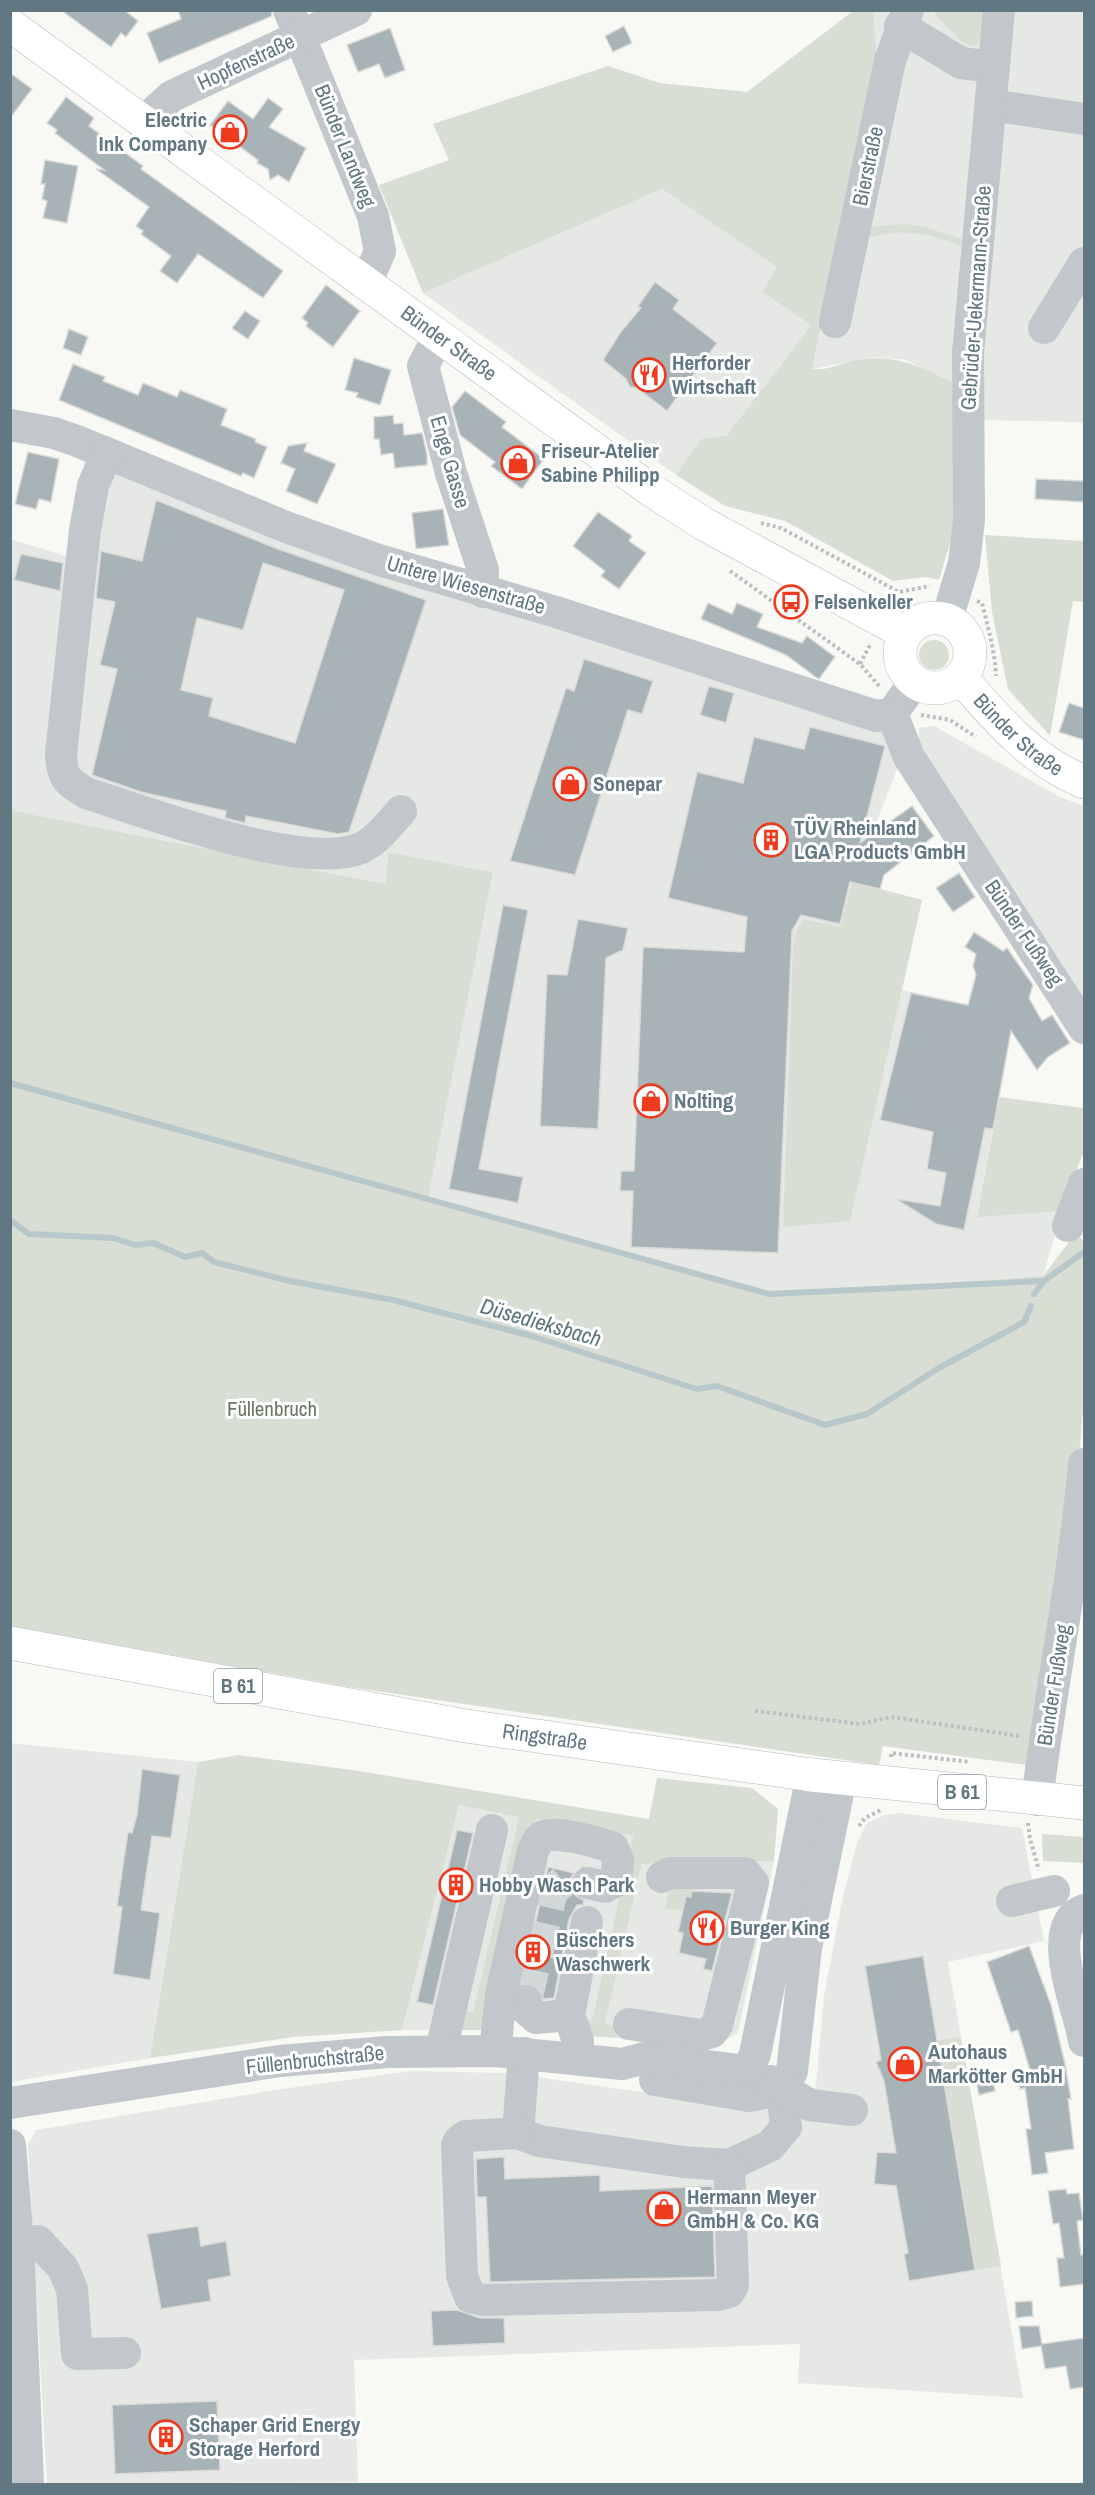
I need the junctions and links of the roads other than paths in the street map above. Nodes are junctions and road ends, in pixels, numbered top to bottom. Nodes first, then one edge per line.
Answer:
1 (356, 10) edge
2 (999, 10) edge
3 (904, 18) edge
4 (295, 23) edge
5 (10, 25) edge
6 (994, 67) junction
7 (991, 105) junction
8 (1084, 119) edge
9 (142, 123) junction
10 (1084, 263) edge
11 (366, 284) junction
12 (836, 322) dead end
13 (1044, 328) dead end
14 (439, 336) junction
15 (10, 425) edge
16 (107, 453) junction
17 (483, 592) junction
18 (952, 606) junction
19 (905, 633) junction
20 (961, 678) junction
21 (914, 682) junction
22 (892, 714) junction
23 (1084, 782) edge
24 (401, 811) dead end
25 (1084, 1028) edge
26 (1084, 1184) edge
27 (1068, 1226) dead end
28 (1084, 1464) edge
29 (10, 1643) edge
30 (827, 1777) junction
31 (1037, 1800) junction
32 (1084, 1803) edge
33 (492, 1830) dead end
34 (662, 1877) dead end
35 (588, 1883) tunnel mouth
36 (1054, 1892) dead end
37 (1012, 1901) dead end
38 (1081, 1911) edge
39 (587, 1922) dead end
40 (526, 2001) dead end
41 (569, 2015) junction
42 (629, 2024) dead end
43 (1084, 2041) edge
44 (441, 2051) junction
45 (509, 2052) junction
46 (576, 2059) junction
47 (622, 2064) junction
48 (750, 2066) junction
49 (782, 2090) junction
50 (10, 2103) edge
51 (852, 2110) dead end
52 (518, 2133) junction
53 (10, 2145) edge
54 (729, 2166) junction
55 (38, 2241) dead end
56 (125, 2353) dead end
57 (28, 2484) edge

1 - 4 street, Hopfenstraße
2 - 6 street, Gebrüder-Uekermann-Straße
3 - 6 street
3 - 12 street, Bierstraße
4 - 9 street, Hopfenstraße
4 - 11 street, Bünder Landweg
5 - 9 main road, Bünder Straße
6 - 7 street, Gebrüder-Uekermann-Straße
7 - 8 street
7 - 18 street, Gebrüder-Uekermann-Straße
9 - 11 main road, Bünder Straße
10 - 13 street
11 - 14 main road, Bünder Straße
14 - 17 street, Enge Gasse
14 - 19 main road, Bünder Straße
15 - 16 street, Untere Wiesenstraße
16 - 17 street, Untere Wiesenstraße
16 - 24 street
17 - 22 street, Untere Wiesenstraße
18 - 19 main road
18 - 20 main road
19 - 21 main road
20 - 21 main road
20 - 23 main road, Bünder Straße
21 - 22 street
22 - 25 street, Bünder Fußweg
26 - 27 street
28 - 31 street, Bünder Fußweg
29 - 30 main road, Ringstraße / B 61
30 - 31 main road, Ringstraße / B 61
30 - 48 street
30 - 49 street
31 - 32 main road, Ringstraße / B 61
33 - 44 street
34 - 42 street
35 - 45 street
36 - 37 street
38 - 43 street
39 - 41 street
40 - 41 street
41 - 46 street
44 - 45 street, Füllenbruchstraße
44 - 50 street, Füllenbruchstraße
45 - 46 street, Füllenbruchstraße
45 - 52 street
46 - 47 street, Füllenbruchstraße
47 - 48 street, Füllenbruchstraße
47 - 49 street, Füllenbruchstraße
48 - 49 street
49 - 51 street
49 - 54 street
52 - 54 street
52 - 54 street
53 - 57 street
55 - 56 street

